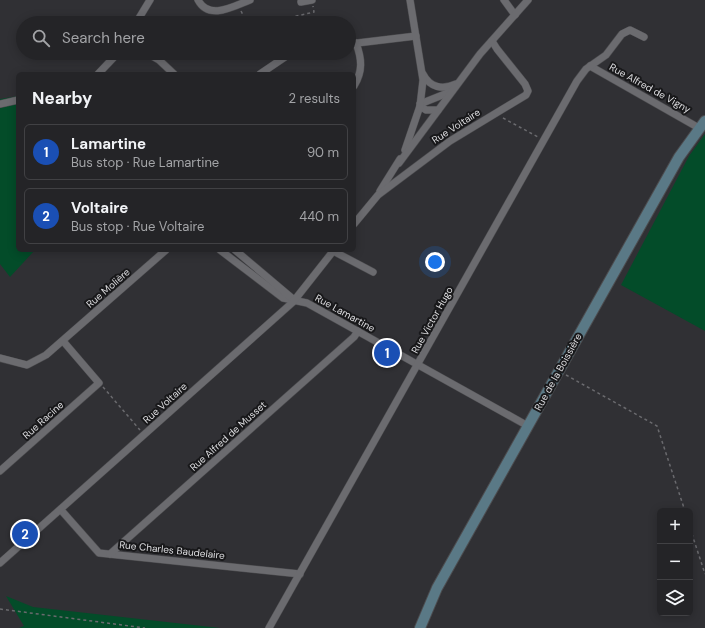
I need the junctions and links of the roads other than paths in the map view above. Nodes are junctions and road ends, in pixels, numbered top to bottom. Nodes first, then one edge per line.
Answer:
1 (150, 0) edge
2 (198, 0) edge
3 (250, 0) edge
4 (312, 0) edge
5 (410, 0) edge
6 (504, 0) edge
7 (528, 0) edge
8 (301, 2) dead end
9 (515, 15) junction
10 (140, 16) edge
11 (416, 36) junction
12 (644, 37) dead end
13 (492, 41) junction
14 (356, 43) edge
15 (356, 52) edge
16 (111, 60) edge
17 (160, 60) edge
18 (281, 60) edge
19 (421, 65) junction
20 (590, 66) junction
21 (100, 72) edge
22 (172, 72) edge
23 (263, 72) edge
24 (356, 82) edge
25 (458, 83) junction
26 (451, 92) junction
27 (16, 100) edge
28 (0, 104) edge
29 (420, 105) junction
30 (438, 110) junction
31 (702, 124) edge
32 (399, 163) junction
33 (378, 195) junction
34 (356, 222) edge
35 (164, 252) edge
36 (223, 252) edge
37 (237, 252) edge
38 (333, 252) edge
39 (336, 252) edge
40 (373, 272) dead end
41 (271, 284) junction
42 (295, 300) junction
43 (358, 331) junction
44 (63, 341) junction
45 (0, 358) edge
46 (418, 365) junction
47 (528, 426) junction
48 (0, 471) edge
49 (61, 510) junction
50 (110, 554) junction
51 (1, 561) edge
52 (300, 574) junction
53 (269, 628) edge
54 (420, 628) edge

1 - 10 street
2 - 3 street
4 - 8 street
5 - 11 street
6 - 9 street
7 - 9 street
9 - 13 street
11 - 14 street
11 - 19 street
12 - 20 street, Rue Victor Hugo
13 - 25 street
13 - 33 street, Rue Voltaire
15 - 24 street
16 - 21 street
17 - 22 street
18 - 23 street
19 - 25 street
19 - 29 street
20 - 31 street, Rue Alfred de Vigny
20 - 46 street, Rue Victor Hugo
25 - 26 street
26 - 29 street
26 - 30 street
27 - 28 street
29 - 30 street
29 - 32 street
30 - 32 street
31 - 47 main road, Rue de la Boissière
32 - 33 street
33 - 34 street, Rue Voltaire
35 - 44 street, Rue Molière
36 - 41 street
37 - 41 street
38 - 42 street, Rue Voltaire
39 - 40 street
41 - 42 street
42 - 43 street, Rue Lamartine
42 - 49 street, Rue Voltaire
43 - 46 street, Rue Lamartine
43 - 50 street, Rue Alfred de Musset
44 - 45 street, Rue Molière
44 - 48 street, Rue Racine
46 - 47 street, Rue Lamartine
46 - 52 street, Rue Victor Hugo
47 - 54 main road, Rue de la Boissière
49 - 50 street, Rue Charles Baudelaire
49 - 51 street, Rue Voltaire
50 - 52 street, Rue Charles Baudelaire
52 - 53 street, Rue Victor Hugo

